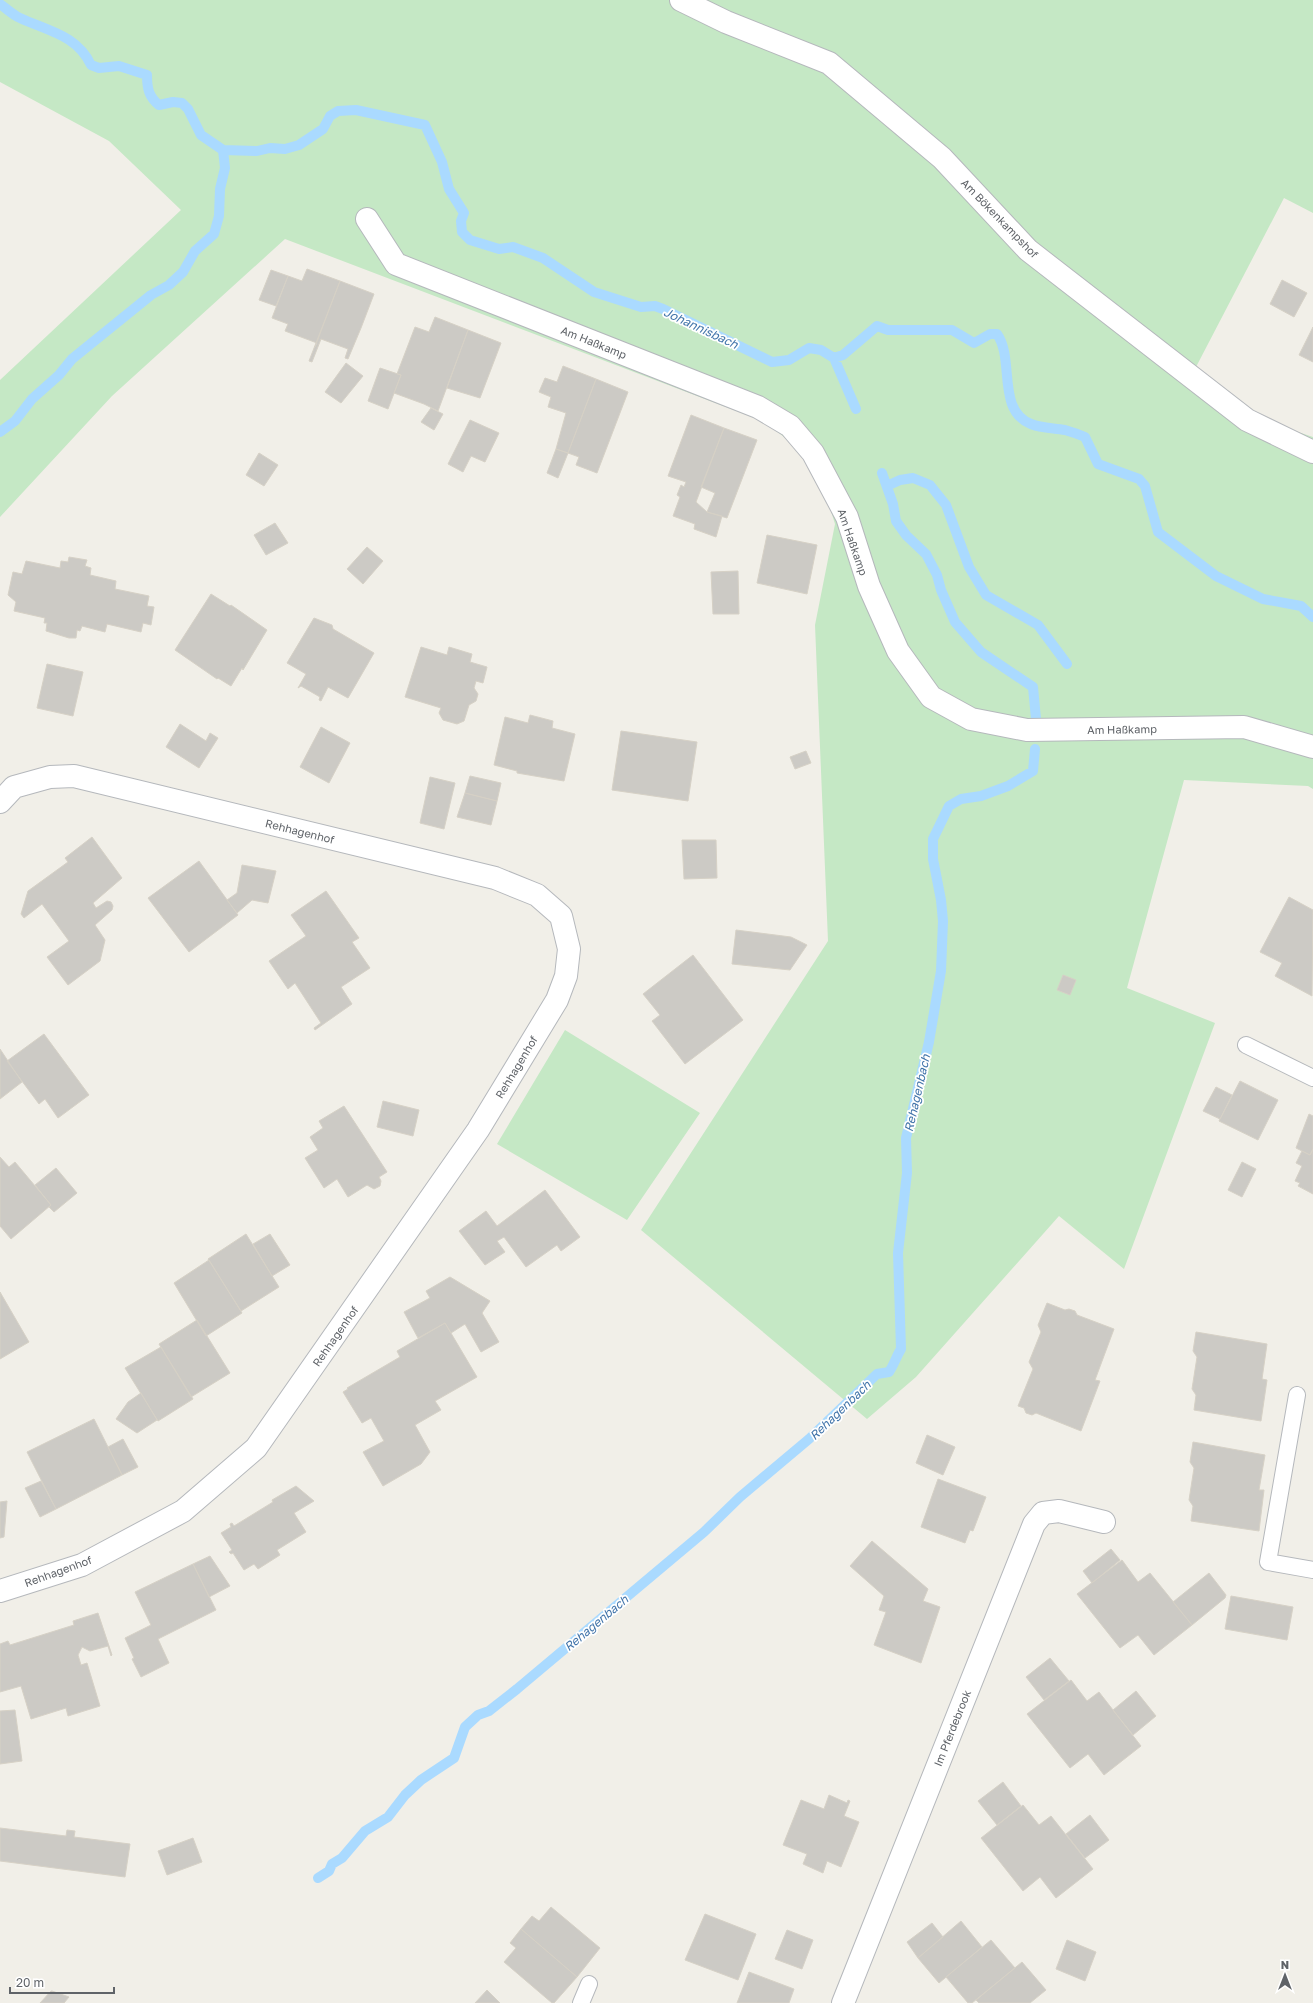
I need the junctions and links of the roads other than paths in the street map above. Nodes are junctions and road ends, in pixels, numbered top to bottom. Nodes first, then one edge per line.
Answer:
1 (680, 0) edge
2 (367, 218) dead end
3 (1313, 452) edge
4 (1313, 747) edge
5 (0, 802) edge
6 (1246, 1045) dead end
7 (1313, 1078) edge
8 (1297, 1395) dead end
9 (1104, 1522) dead end
10 (1313, 1570) edge
11 (0, 1591) edge
12 (589, 1984) dead end
13 (581, 2003) edge
14 (843, 2003) edge

1 - 3 street, Am Bökenkampshof
2 - 4 street, Am Haßkamp
5 - 11 street, Rehhagenhof
6 - 7 lane
8 - 10 lane
9 - 14 street, Im Pferdebrook
12 - 13 lane

